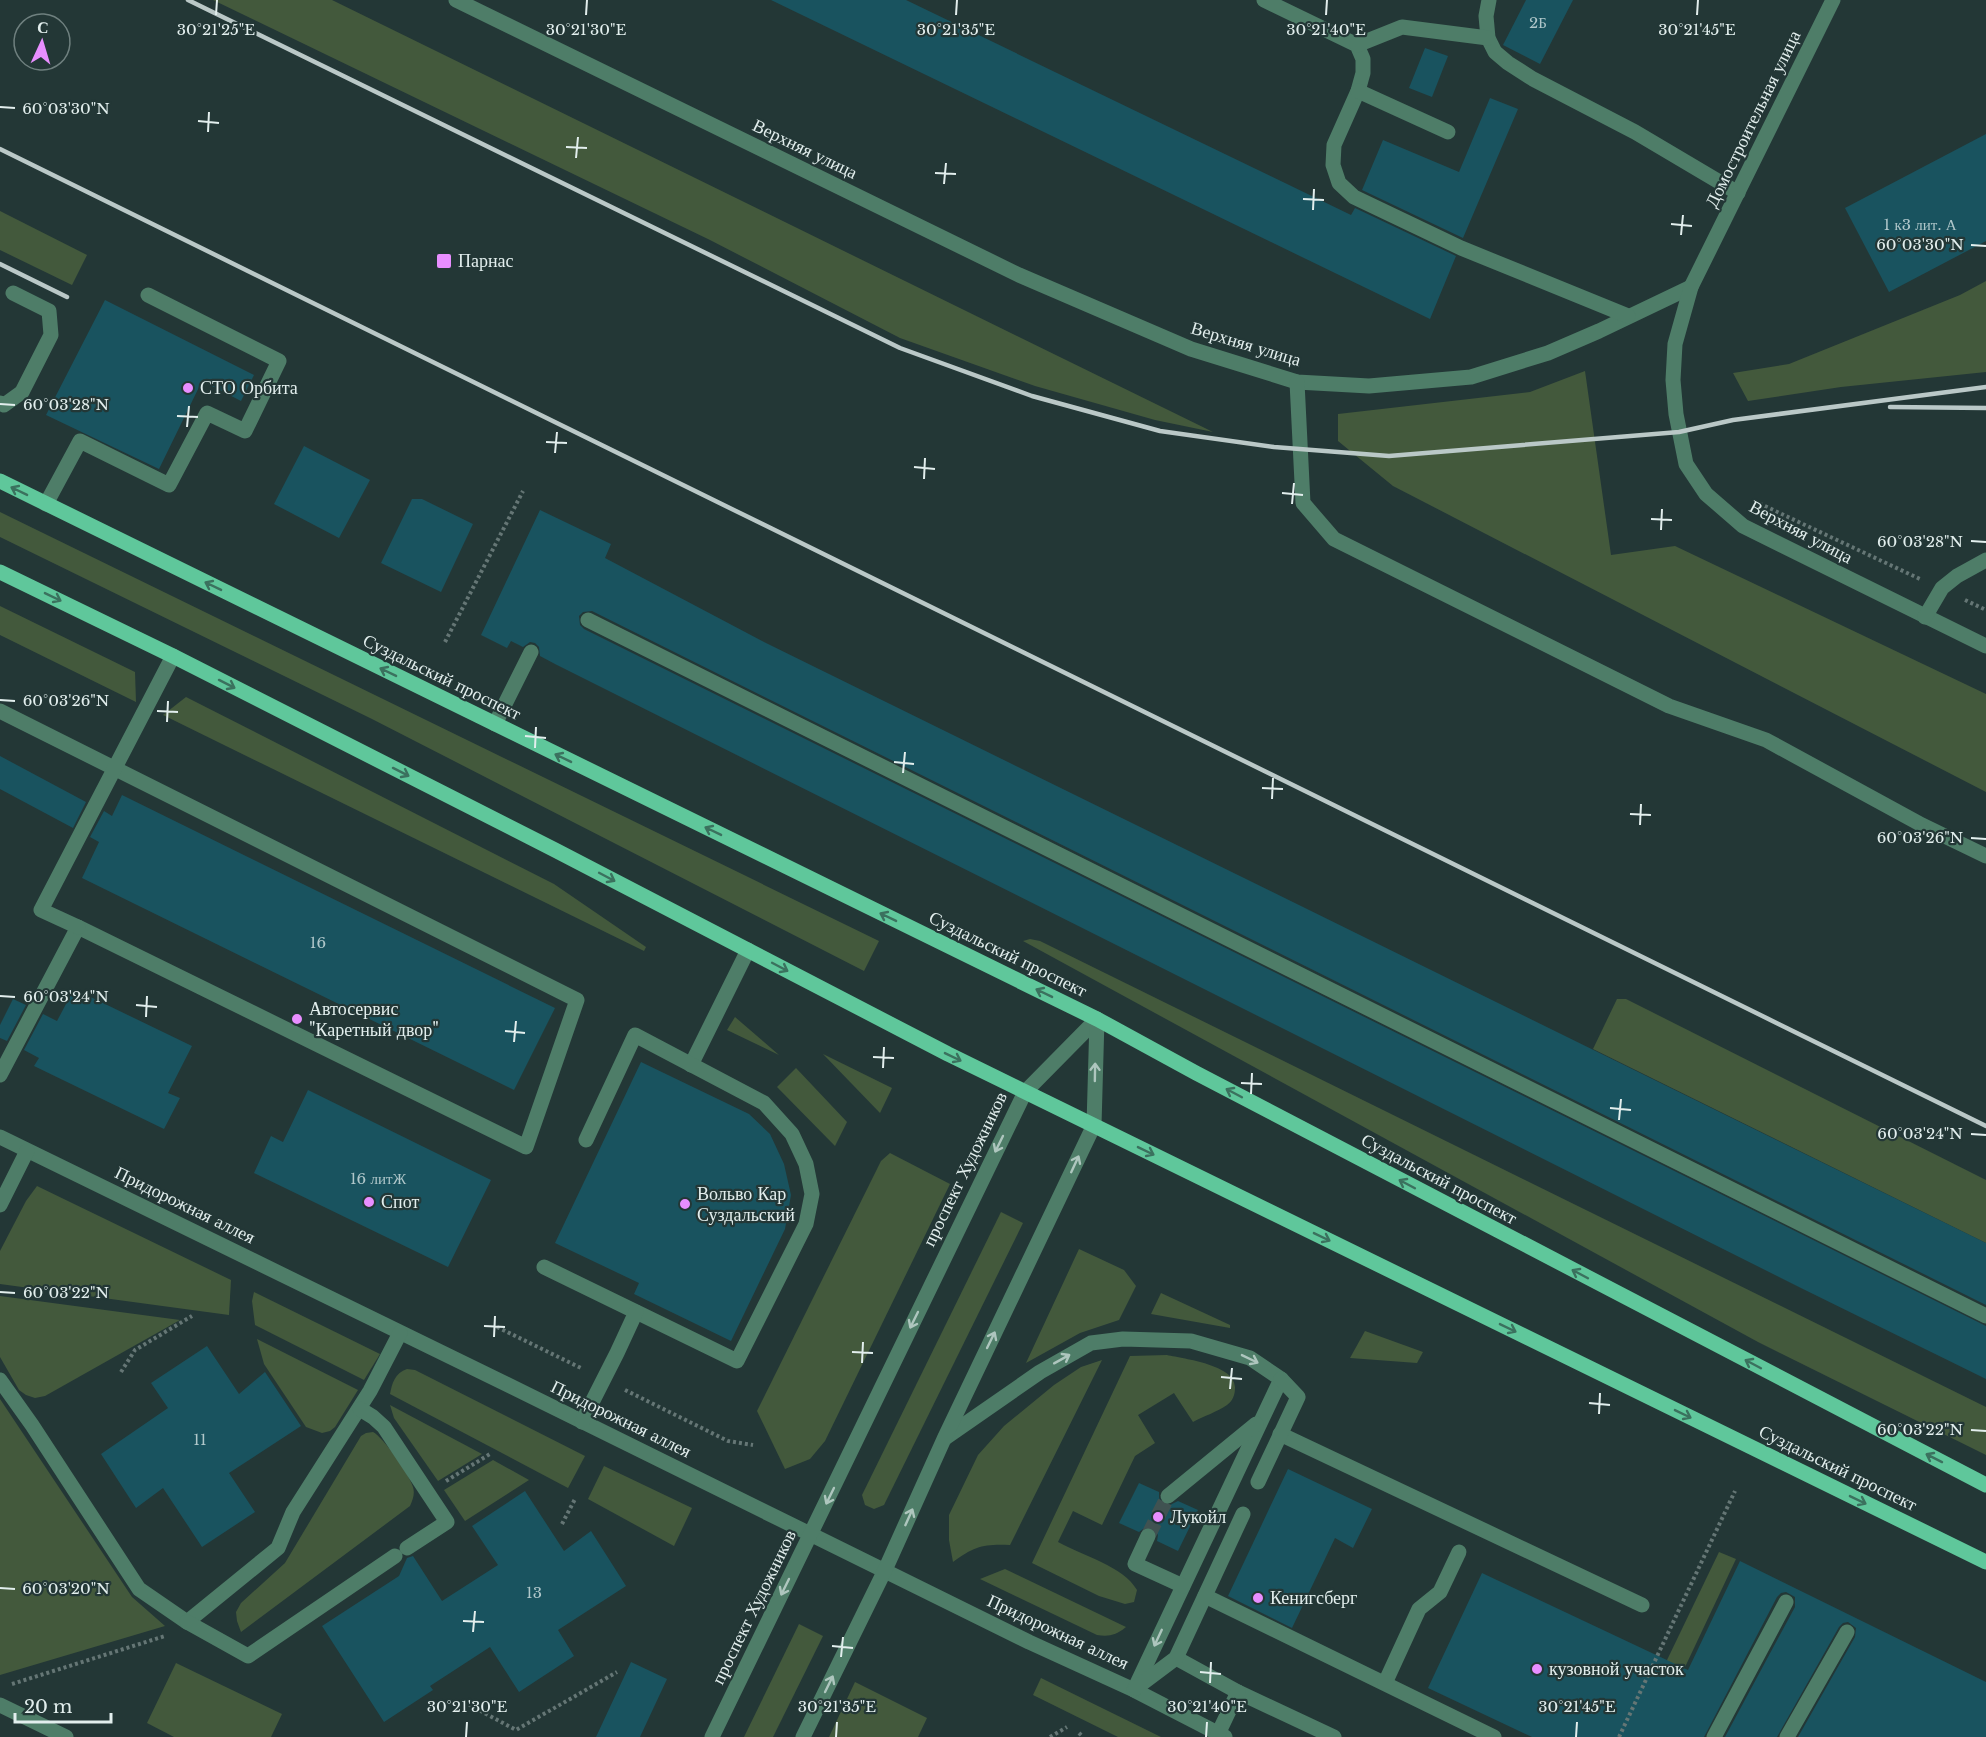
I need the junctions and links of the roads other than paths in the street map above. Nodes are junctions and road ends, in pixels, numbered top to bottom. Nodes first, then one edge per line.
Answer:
1 (456, 0) edge
2 (1264, 0) edge
3 (1489, 0) edge
4 (1833, 0) edge
5 (1488, 38) junction
6 (1357, 45) junction
7 (1358, 91) junction
8 (1448, 132) dead end
9 (1738, 193) junction
10 (1691, 287) junction
11 (13, 293) dead end
12 (148, 295) dead end
13 (1628, 316) junction
14 (1297, 382) junction
15 (0, 403) edge
16 (0, 481) edge
17 (46, 504) junction
18 (1986, 560) edge
19 (0, 572) edge
20 (1925, 617) junction
21 (588, 620) dead end
22 (1986, 646) edge
23 (531, 652) dead end
24 (173, 657) junction
25 (0, 711) edge
26 (495, 724) junction
27 (115, 769) junction
28 (1986, 856) edge
29 (78, 927) junction
30 (748, 950) junction
31 (1096, 1019) junction
32 (691, 1065) junction
33 (0, 1075) edge
34 (1025, 1092) junction
35 (1094, 1125) junction
36 (0, 1137) edge
37 (586, 1140) dead end
38 (27, 1150) junction
39 (0, 1204) edge
40 (544, 1267) dead end
41 (636, 1312) junction
42 (1986, 1316) edge
43 (400, 1333) junction
44 (1281, 1379) junction
45 (0, 1380) edge
46 (360, 1409) junction
47 (1261, 1421) junction
48 (582, 1422) junction
49 (1280, 1434) junction
50 (944, 1438) junction
51 (1258, 1482) dead end
52 (1986, 1485) edge
53 (1168, 1496) tunnel mouth
54 (1243, 1514) dead end
55 (811, 1534) junction
56 (1148, 1536) tunnel mouth
57 (1459, 1552) dead end
58 (1986, 1562) edge
59 (885, 1570) junction
60 (1183, 1586) junction
61 (1205, 1596) junction
62 (1786, 1602) dead end
63 (1642, 1605) dead end
64 (187, 1622) junction
65 (1846, 1632) dead end
66 (1176, 1658) junction
67 (1385, 1683) junction
68 (1134, 1690) junction
69 (1238, 1692) junction
70 (0, 1705) edge
71 (1221, 1735) edge
72 (66, 1737) edge
73 (712, 1737) edge
74 (803, 1737) edge
75 (1334, 1737) edge
76 (1494, 1737) edge
77 (1714, 1737) edge
78 (1787, 1737) edge

1 - 14 street, Верхняя улица
2 - 6 street
3 - 5 street
4 - 9 street, Домостроительная улица
5 - 6 street
5 - 9 street
6 - 7 street
7 - 8 street
7 - 13 street
9 - 10 street, Домостроительная улица
10 - 13 street, Верхняя улица
10 - 20 street, Верхняя улица
11 - 15 street
12 - 17 street
13 - 14 street, Верхняя улица
14 - 28 street
17 -> 16 main road, Суздальский проспект
26 -> 17 main road, Суздальский проспект
18 - 20 street
19 -> 24 main road, Суздальский проспект
20 - 22 street, Верхняя улица
21 - 42 street
23 - 26 street
24 - 27 street
24 -> 30 main road, Суздальский проспект
25 - 27 street
31 -> 26 main road, Суздальский проспект
27 - 29 street
27 - 29 street
29 - 33 street
30 - 32 street
30 -> 34 main road, Суздальский проспект
31 - 34 street, проспект Художников
35 -> 31 street
52 -> 31 main road, Суздальский проспект
32 - 37 street
32 - 41 street
34 - 35 main road, Суздальский проспект
34 -> 55 street, проспект Художников
50 -> 35 street
35 -> 58 main road, Суздальский проспект
36 - 38 street, Придорожная аллея
38 - 39 street
38 - 43 street, Придорожная аллея
40 - 41 street
41 - 48 street
43 - 46 street
43 - 48 street, Придорожная аллея
44 - 47 street
44 - 49 street
50 -> 44 street
45 - 64 street
46 - 64 street
46 - 64 street
47 - 53 street
47 - 60 street
48 - 55 street, Придорожная аллея
49 - 51 street
49 - 63 street
59 -> 50 street
54 - 61 street
55 - 59 street, Придорожная аллея
55 -> 73 street, проспект Художников
56 - 60 street
57 - 67 street
59 - 68 street, Придорожная аллея
74 -> 59 street
60 -> 68 street
61 - 66 street
61 - 67 street
62 - 77 street
65 - 78 street
66 - 68 street
66 - 69 street
67 - 76 street
68 - 71 street, Придорожная аллея
69 - 71 street
69 - 75 street
70 - 72 street

